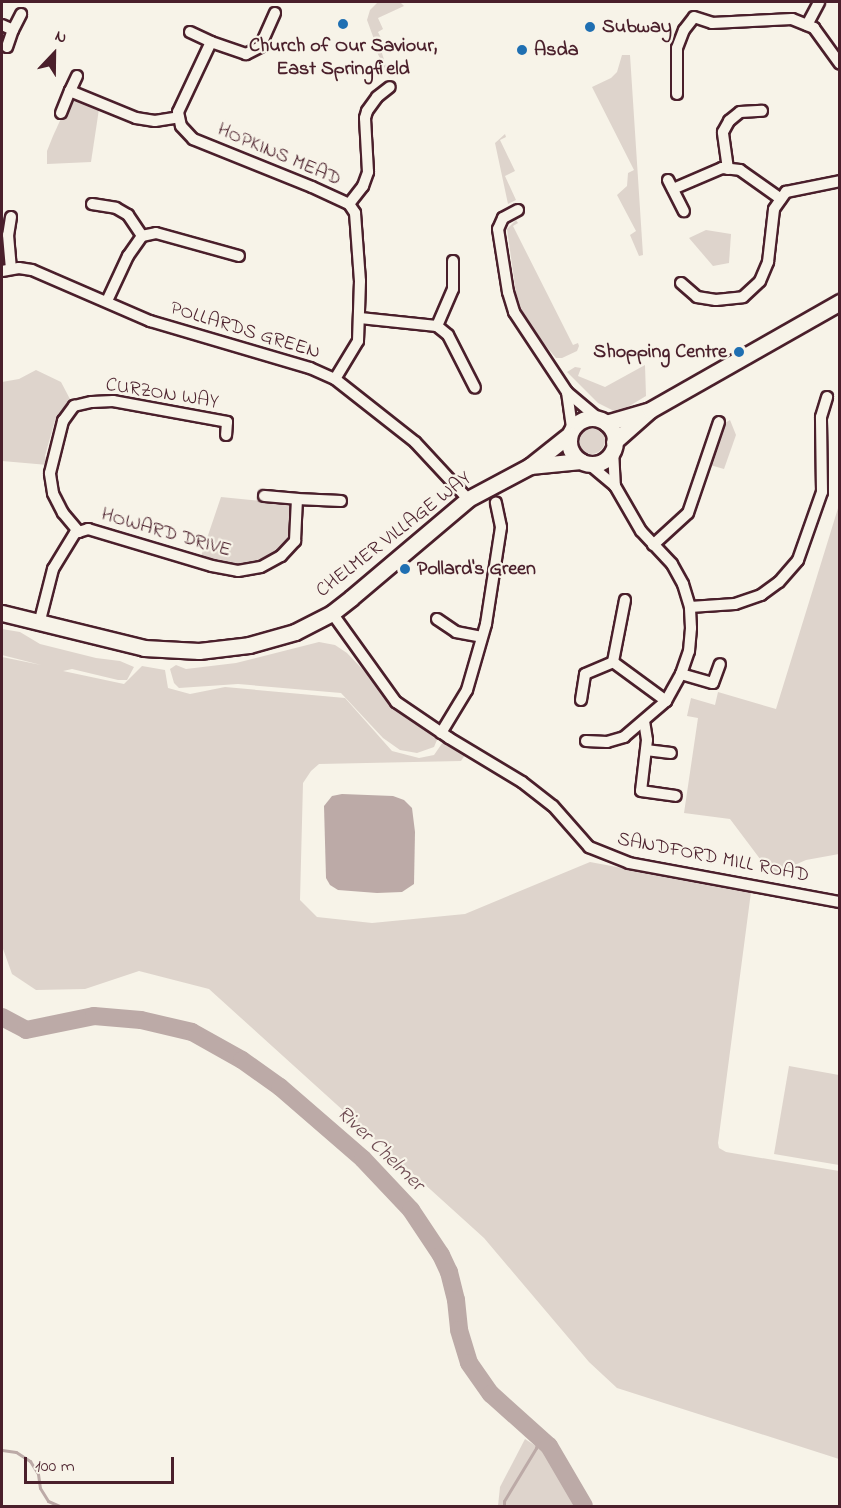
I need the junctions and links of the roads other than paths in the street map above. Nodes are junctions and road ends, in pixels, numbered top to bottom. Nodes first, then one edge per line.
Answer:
1 (819, 2) edge
2 (274, 13) dead end
3 (21, 14) dead end
4 (2, 25) edge
5 (807, 25) junction
6 (13, 30) junction
7 (190, 32) dead end
8 (211, 42) junction
9 (7, 47) dead end
10 (840, 64) edge
11 (77, 76) dead end
12 (390, 87) dead end
13 (70, 91) junction
14 (677, 94) dead end
15 (762, 111) dead end
16 (61, 113) dead end
17 (179, 117) junction
18 (728, 169) junction
19 (840, 181) edge
20 (781, 199) junction
21 (92, 204) dead end
22 (349, 204) junction
23 (518, 210) dead end
24 (684, 211) dead end
25 (11, 218) dead end
26 (142, 236) junction
27 (239, 256) dead end
28 (453, 261) dead end
29 (6, 269) edge
30 (681, 283) dead end
31 (107, 301) junction
32 (840, 302) edge
33 (360, 318) junction
34 (437, 326) junction
35 (335, 379) junction
36 (475, 388) dead end
37 (567, 392) junction
38 (827, 397) dead end
39 (650, 410) junction
40 (602, 421) junction
41 (719, 422) dead end
42 (571, 432) junction
43 (226, 435) dead end
44 (613, 446) junction
45 (585, 462) junction
46 (530, 466) junction
47 (615, 486) junction
48 (264, 496) dead end
49 (468, 498) junction
50 (297, 499) junction
51 (341, 501) dead end
52 (496, 503) dead end
53 (79, 532) junction
54 (653, 544) junction
55 (625, 600) dead end
56 (690, 608) junction
57 (332, 613) junction
58 (2, 614) edge
59 (437, 619) dead end
60 (39, 624) junction
61 (482, 637) junction
62 (613, 662) junction
63 (720, 664) dead end
64 (681, 674) junction
65 (581, 700) dead end
66 (666, 700) junction
67 (644, 721) junction
68 (441, 734) junction
69 (586, 741) dead end
70 (646, 750) junction
71 (671, 753) dead end
72 (676, 796) dead end
73 (840, 902) edge

1 - 5 street
2 - 8 street
3 - 6 street
4 - 6 street
5 - 10 street
5 - 14 street
6 - 9 street
7 - 8 street
8 - 17 street
11 - 13 street
12 - 22 street
13 - 16 street
13 - 17 street
15 - 18 street
17 - 22 street, HOPKINS MEAD
18 - 20 street
18 - 24 street
19 - 20 street
20 - 30 street
21 - 26 street
22 - 33 street, HOPKINS MEAD
23 - 37 street
25 - 29 street, POLLARDS GREEN
26 - 27 street
26 - 31 street
28 - 34 street
29 - 31 street, POLLARDS GREEN
31 - 35 street, POLLARDS GREEN
32 - 39 street, CHELMER VILLAGE WAY
33 - 34 street
33 - 35 street, HOPKINS MEAD
34 - 36 street
35 - 49 street, POLLARDS GREEN
37 - 40 street
37 - 42 street
38 - 56 street
39 - 40 street, CHELMER VILLAGE WAY
39 - 44 street, CHELMER VILLAGE WAY
40 - 42 street, CHELMER VILLAGE WAY
40 - 44 street
41 - 54 street
42 - 45 street
42 - 46 street, CHELMER VILLAGE WAY
43 - 53 street, CURZON WAY
44 - 45 street, CHELMER VILLAGE WAY
44 - 47 street
45 - 46 street, CHELMER VILLAGE WAY
45 - 47 street
46 - 49 street, CHELMER VILLAGE WAY
47 - 54 street
48 - 50 street
49 - 57 street, CHELMER VILLAGE WAY
50 - 51 street
50 - 53 street, HOWARD DRIVE
52 - 61 street
53 - 60 street, HOWARD DRIVE
54 - 56 street
55 - 62 street
56 - 64 street
57 - 60 street, CHELMER VILLAGE WAY
57 - 68 street, SANDFORD MILL ROAD
58 - 60 street, CHELMER VILLAGE WAY
59 - 61 street
61 - 68 street
62 - 65 street
62 - 66 street
63 - 64 street
64 - 66 street
66 - 67 street
67 - 69 street
67 - 70 street
68 - 73 street, SANDFORD MILL ROAD
70 - 71 street
70 - 72 street

